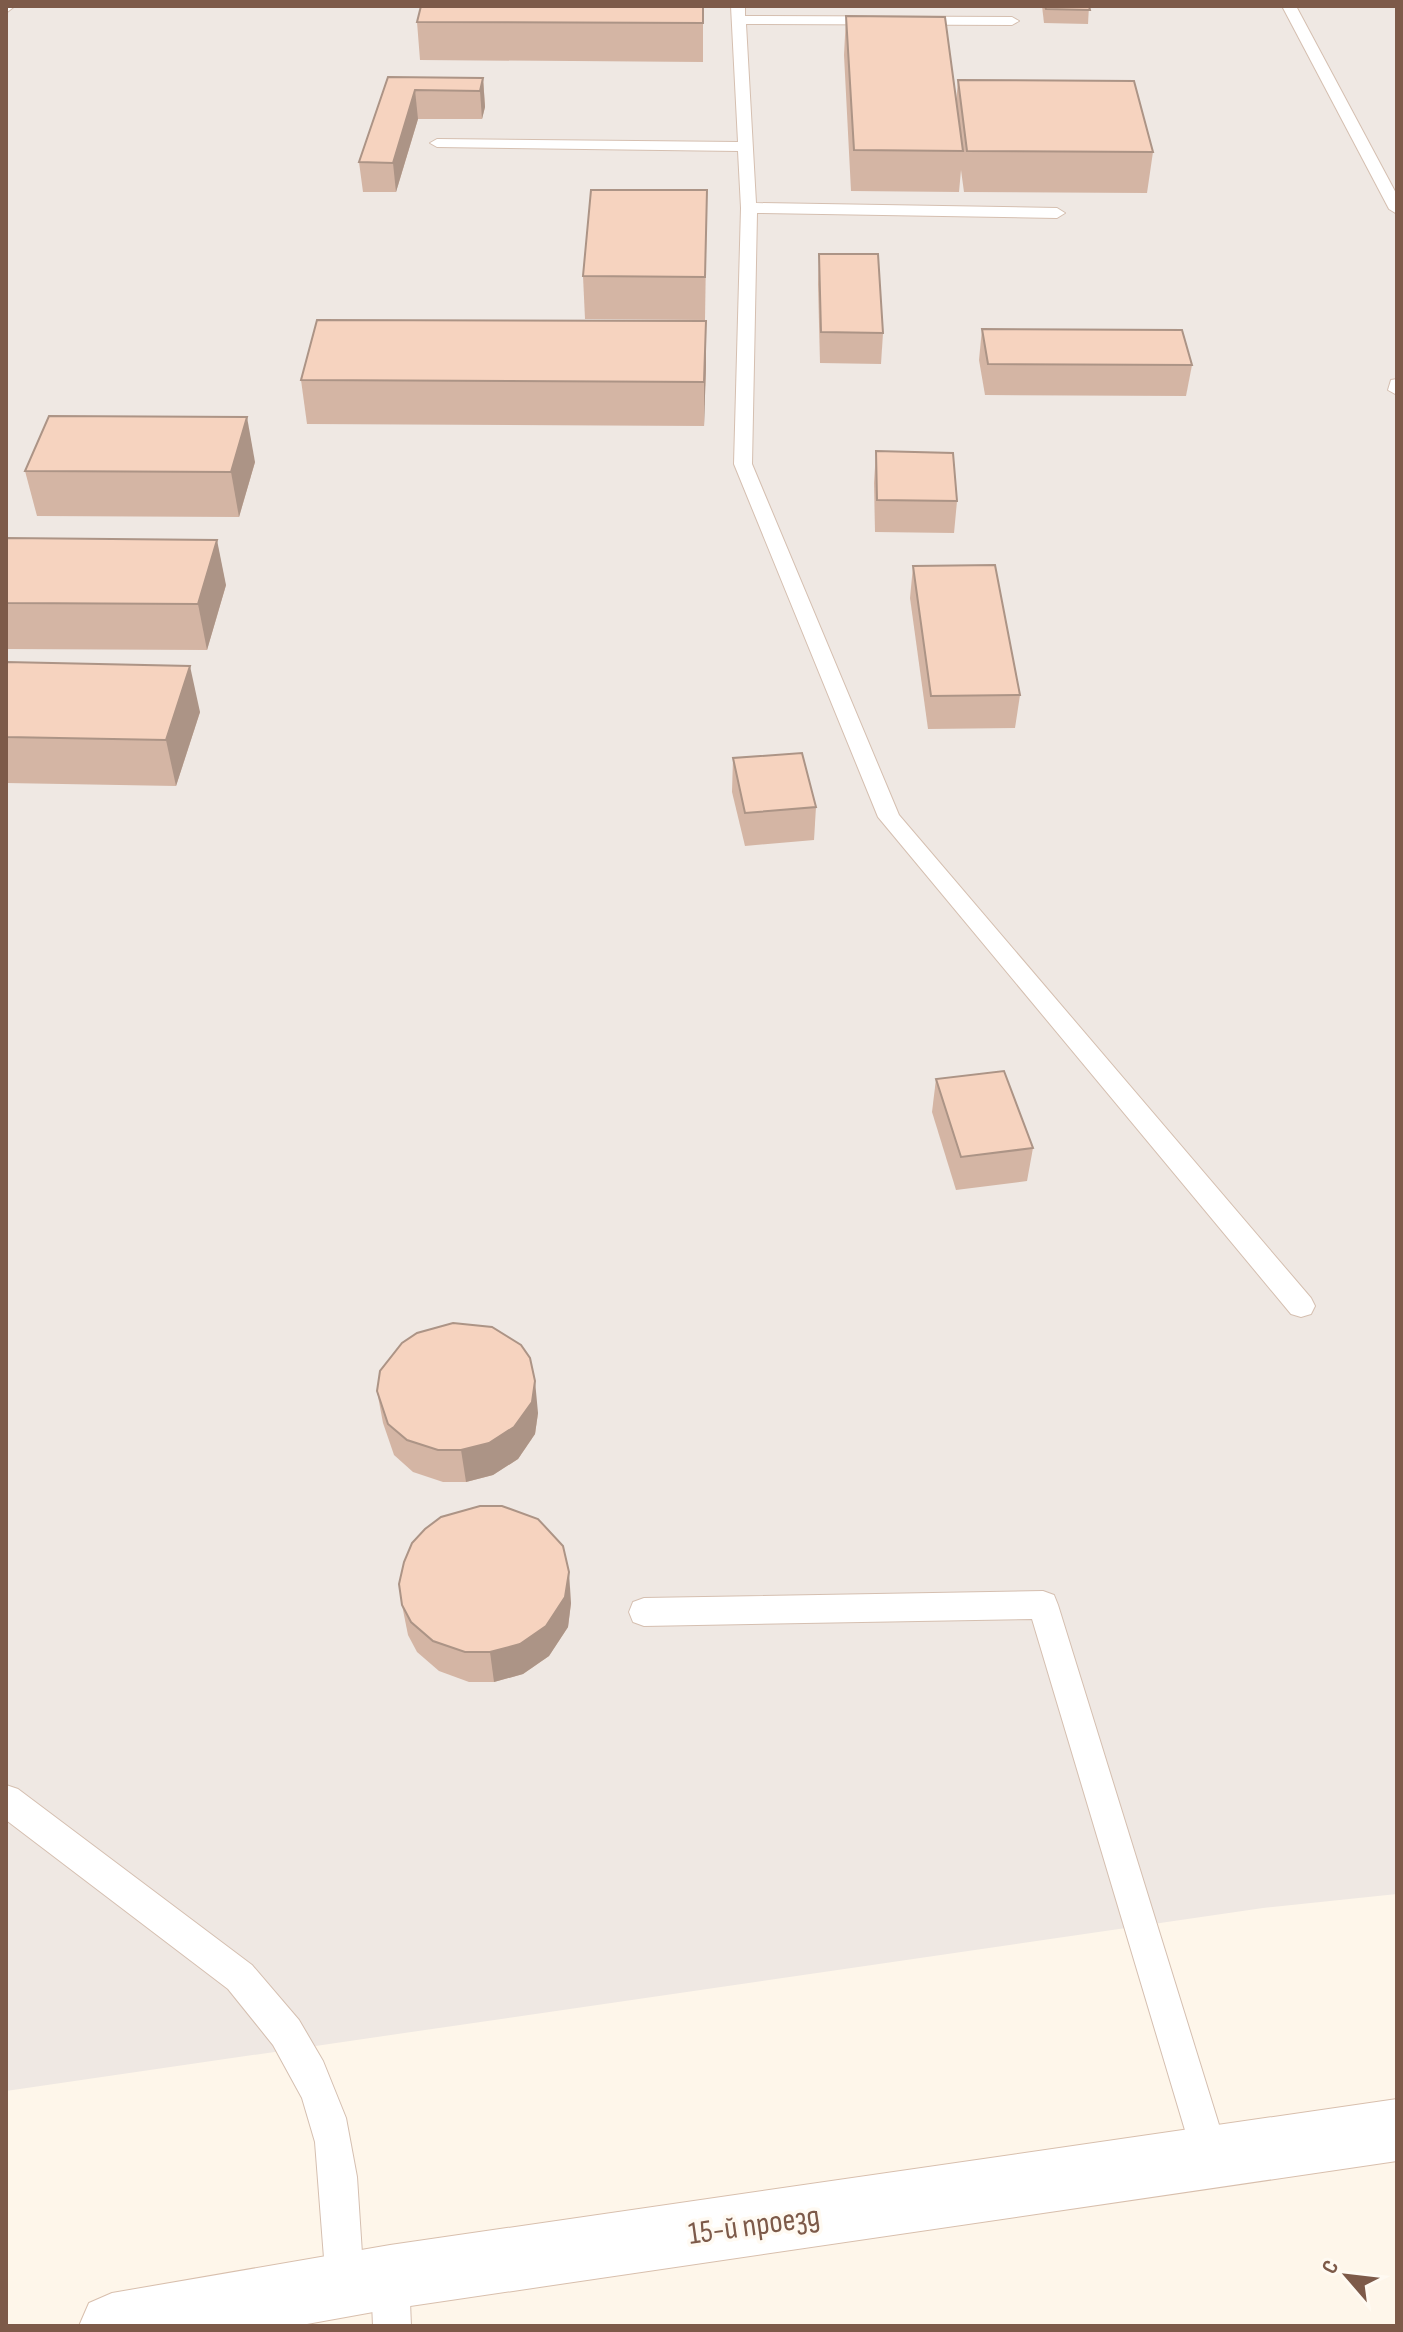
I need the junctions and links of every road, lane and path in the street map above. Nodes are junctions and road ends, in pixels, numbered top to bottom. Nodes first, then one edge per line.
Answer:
1 (1289, 6) edge
2 (738, 13) edge
3 (1012, 21) dead end
4 (437, 143) dead end
5 (746, 147) junction
6 (749, 208) junction
7 (1397, 209) edge
8 (1057, 213) dead end
9 (1397, 384) edge
10 (1397, 390) edge
11 (1301, 1306) dead end
12 (644, 1612) dead end
13 (6, 1800) edge
14 (1397, 2130) edge
15 (1211, 2157) junction
16 (376, 2296) edge
17 (112, 2326) edge

1 - 7 lane
2 - 3 lane
2 - 5 lane
4 - 5 lane
5 - 6 lane
6 - 8 lane
6 - 11 lane
9 - 10 lane
12 - 15 lane
13 - 16 lane
14 - 15 main road, 15-й проезд
15 - 16 main road, 15-й проезд
16 - 17 main road, 15-й проезд

